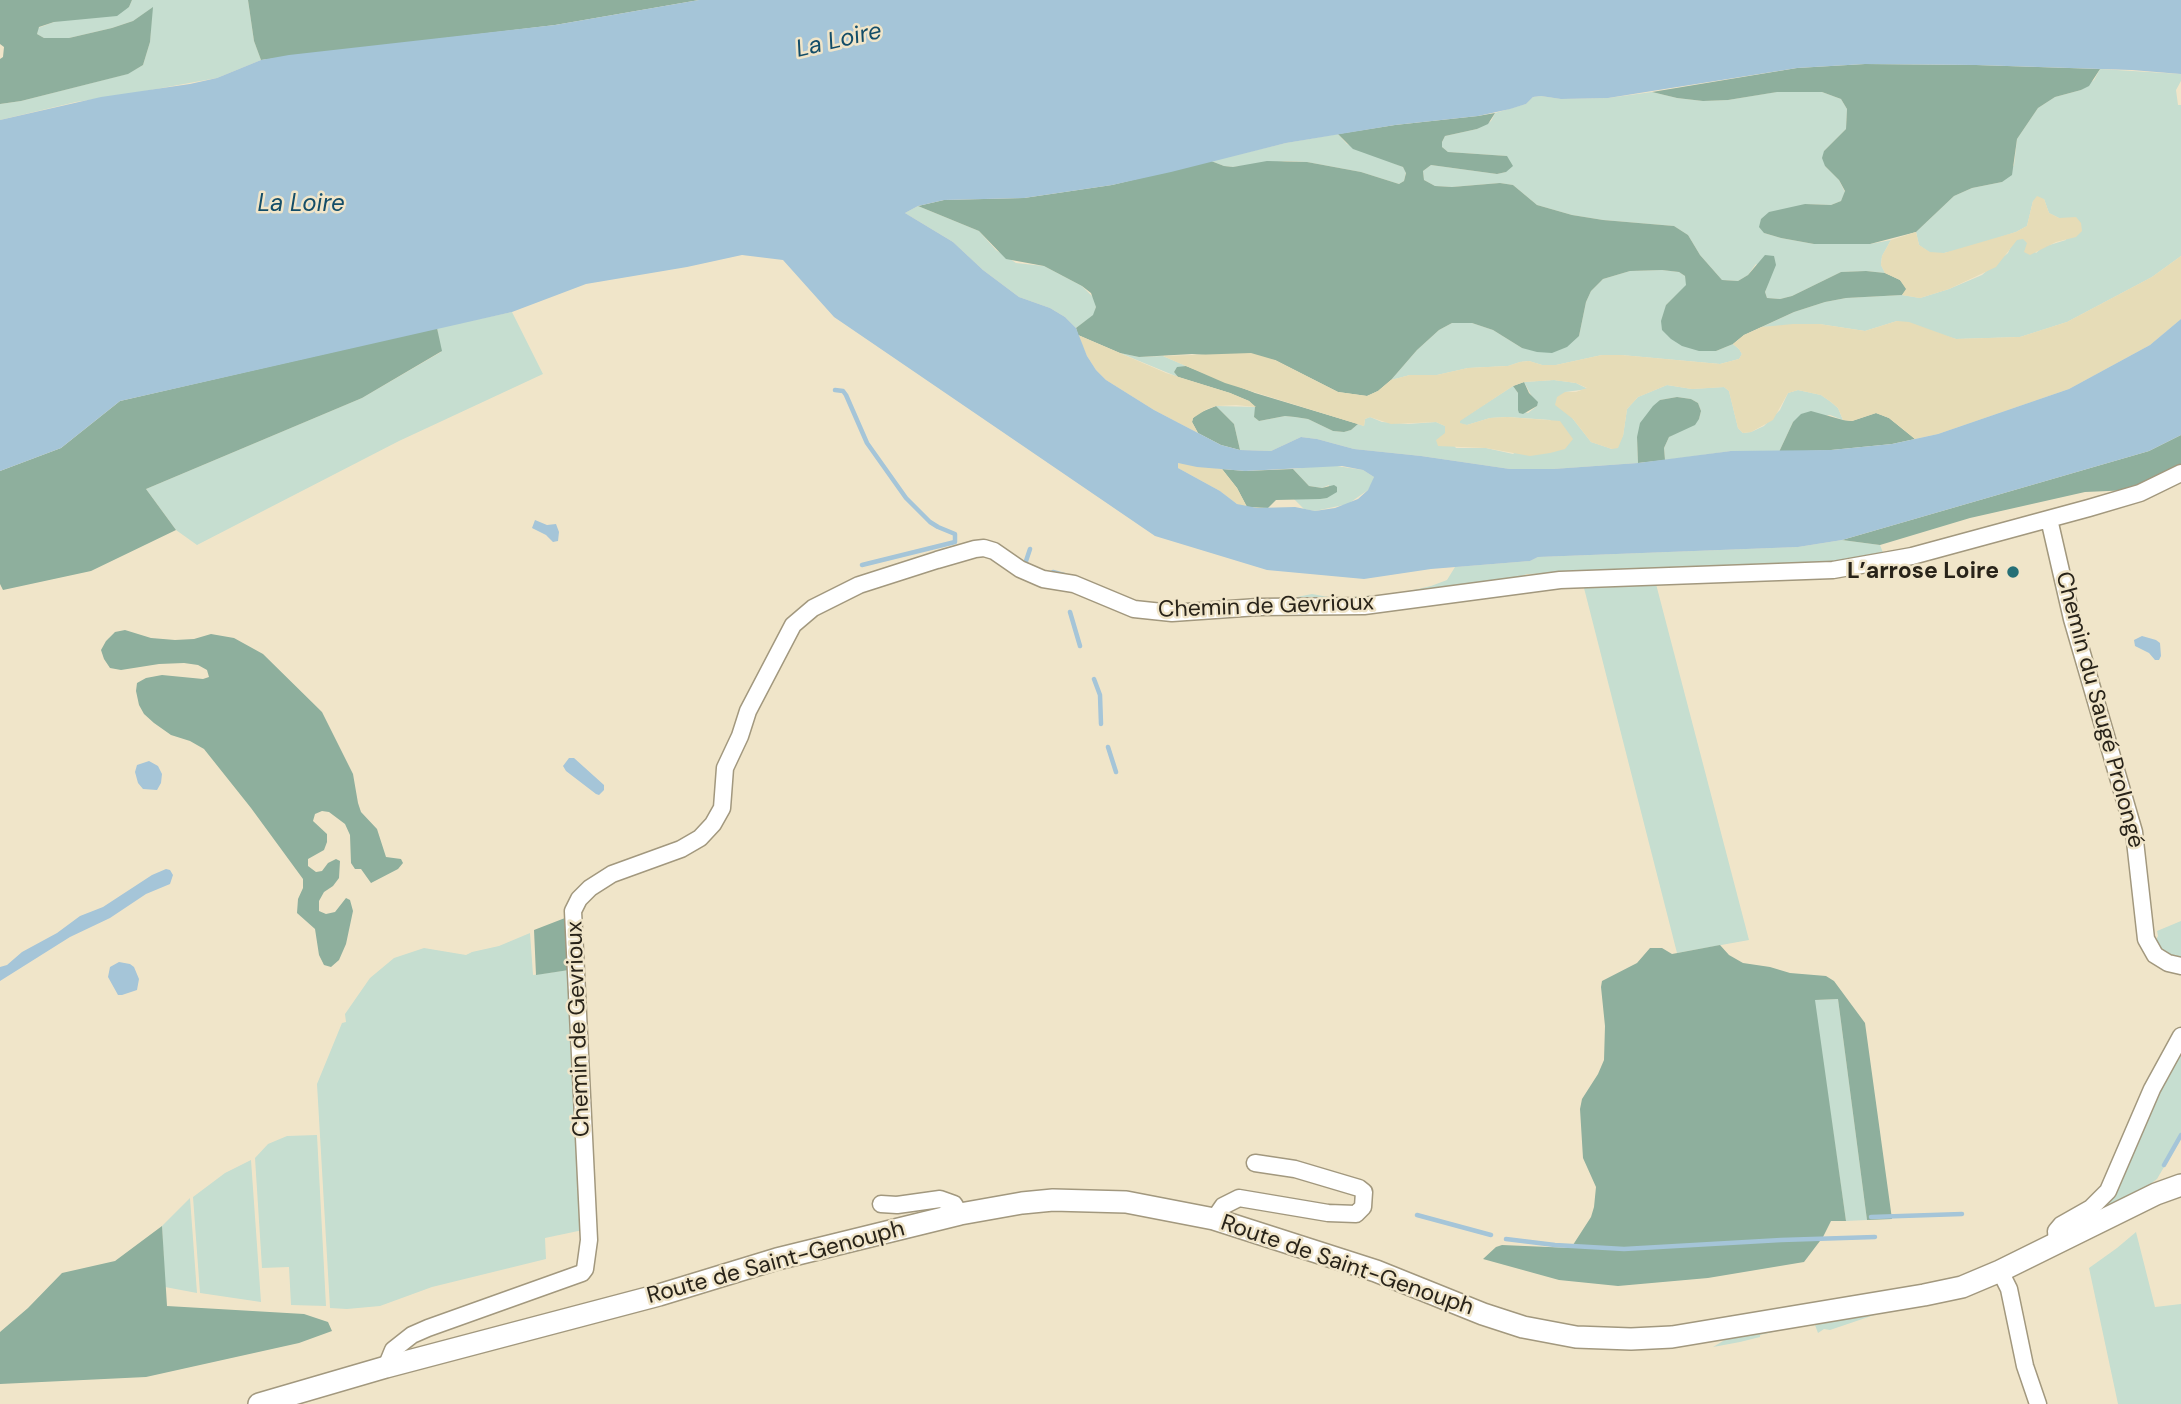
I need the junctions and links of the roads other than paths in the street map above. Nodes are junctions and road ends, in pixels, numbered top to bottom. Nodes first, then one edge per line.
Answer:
1 (2181, 472) edge
2 (2049, 519) junction
3 (2181, 966) edge
4 (2181, 1036) edge
5 (1255, 1163) dead end
6 (2181, 1185) edge
7 (881, 1204) dead end
8 (960, 1213) junction
9 (1214, 1219) junction
10 (2057, 1244) junction
11 (2000, 1271) junction
12 (386, 1367) junction
13 (259, 1404) edge
14 (2038, 1404) edge

1 - 2 street, Chemin de Gevrioux
2 - 3 street, Chemin du Saugé Prolongé
2 - 12 street, Chemin de Gevrioux
4 - 10 street
5 - 9 street
6 - 10 street, Route de Saint-Genouph
7 - 8 street
8 - 9 street, Route de Saint-Genouph
8 - 12 street, Route de Saint-Genouph
9 - 11 street, Route de Saint-Genouph
10 - 11 street, Route de Saint-Genouph
11 - 14 street
12 - 13 street, Route de Saint-Genouph

